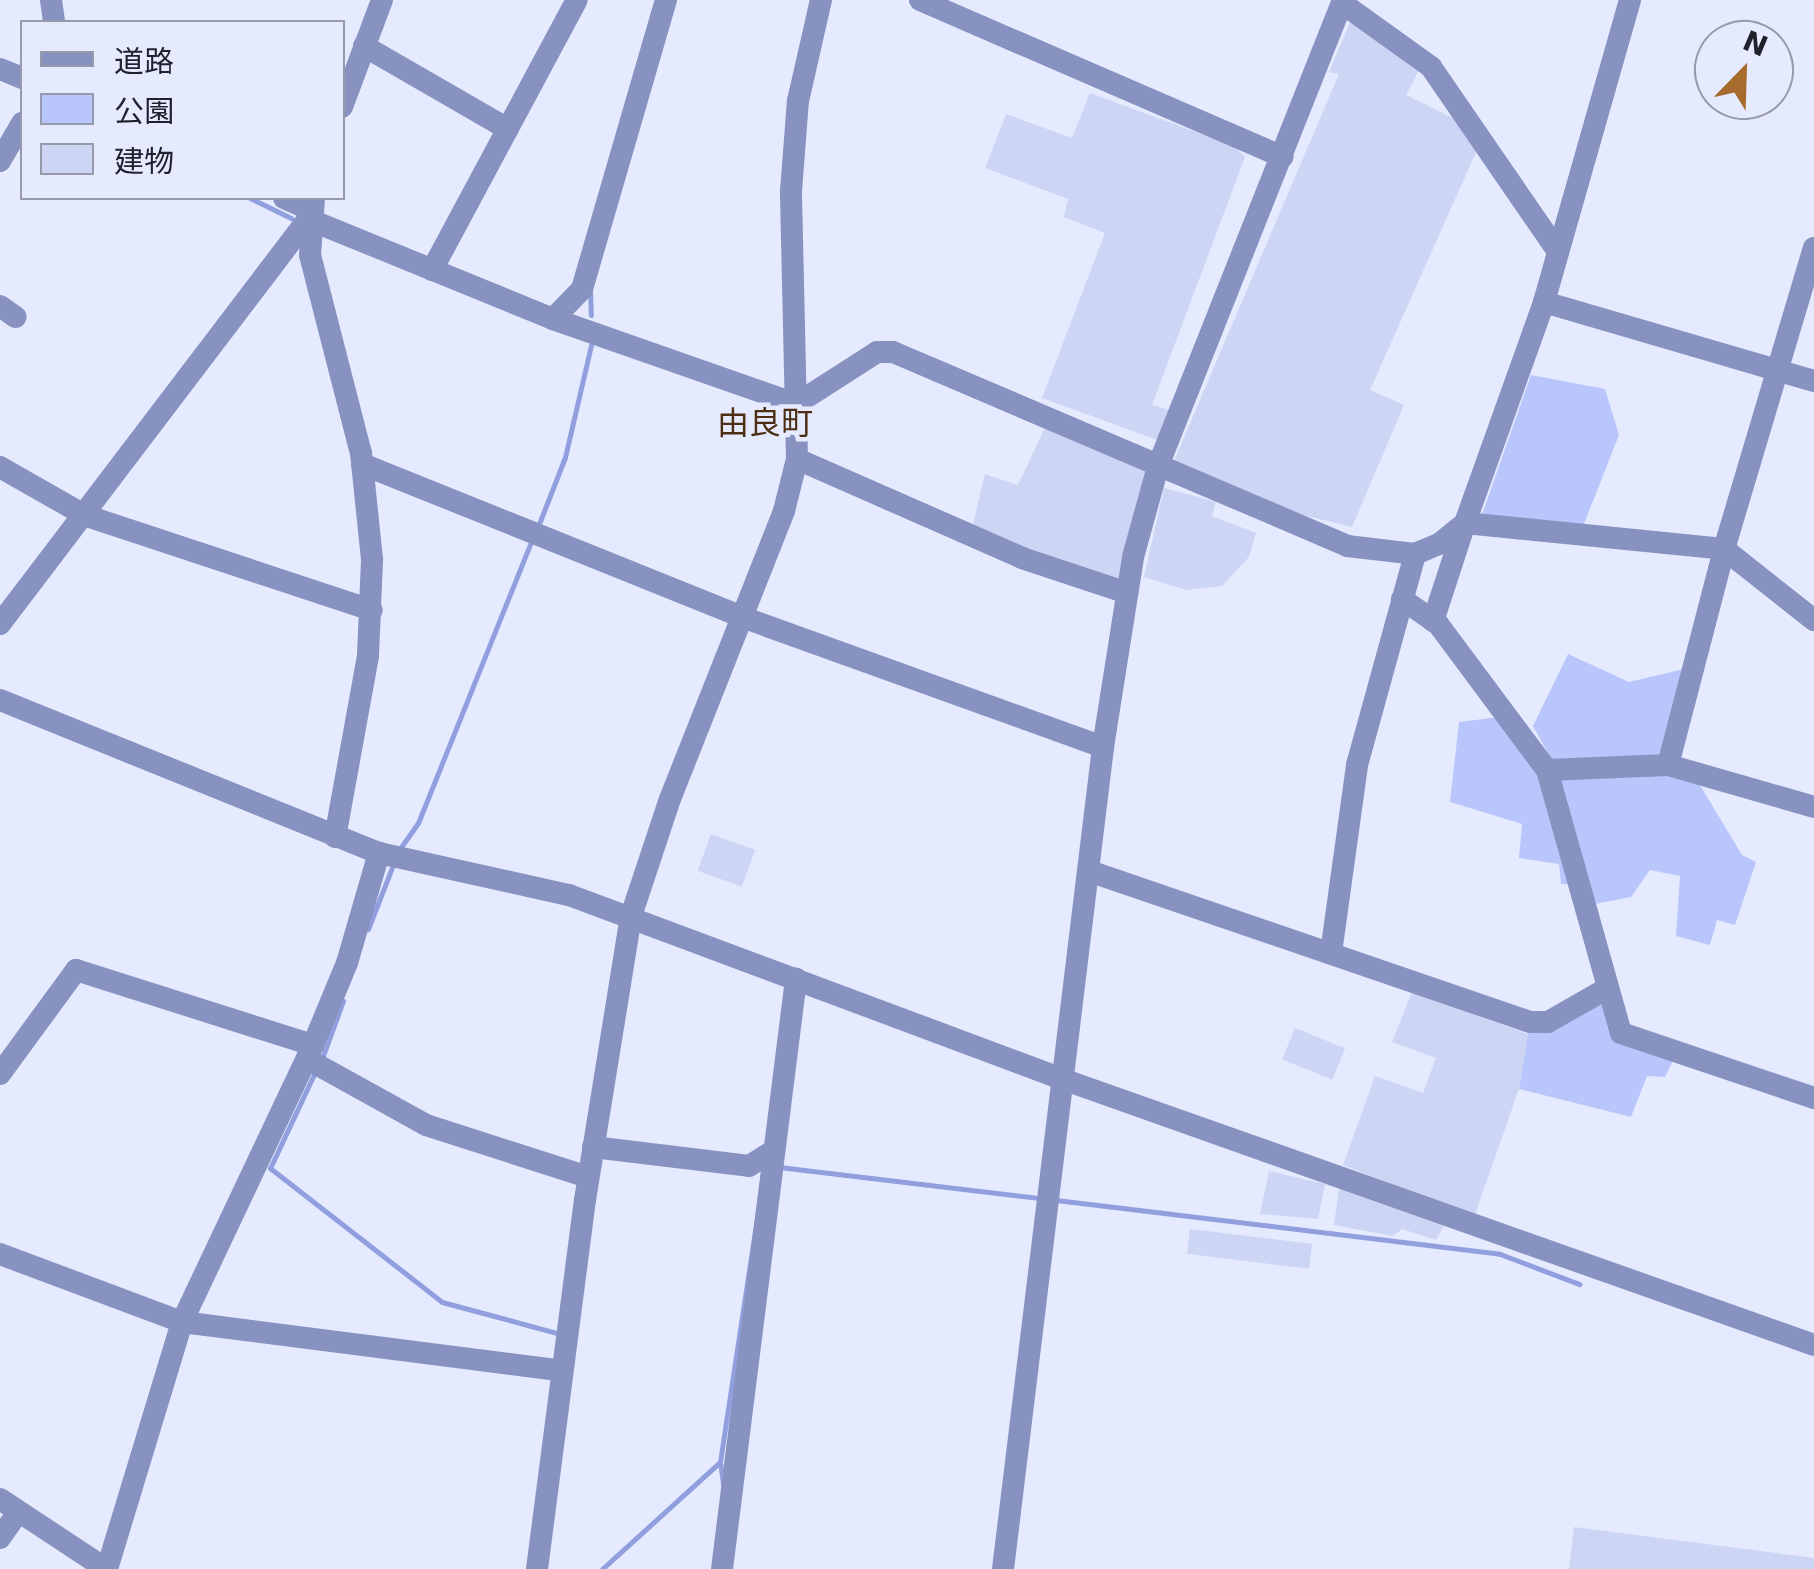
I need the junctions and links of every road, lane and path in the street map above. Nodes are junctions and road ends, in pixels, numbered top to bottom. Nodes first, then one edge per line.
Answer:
1 (382, 0) edge
2 (578, 0) edge
3 (666, 0) edge
4 (821, 0) edge
5 (920, 0) edge
6 (1630, 0) edge
7 (1342, 1) edge
8 (364, 46) junction
9 (345, 99) edge
10 (20, 126) edge
11 (508, 129) junction
12 (1283, 158) junction
13 (0, 161) edge
14 (311, 209) edge
15 (1814, 248) edge
16 (1558, 252) junction
17 (432, 270) junction
18 (1544, 302) junction
19 (552, 319) junction
20 (1780, 371) junction
21 (1814, 381) edge
22 (796, 404) junction
23 (797, 459) junction
24 (362, 464) junction
25 (1158, 466) junction
26 (0, 467) edge
27 (84, 515) junction
28 (1466, 523) junction
29 (1724, 549) junction
30 (1415, 554) junction
31 (1127, 593) junction
32 (1402, 599) junction
33 (372, 610) junction
34 (742, 617) junction
35 (1814, 620) edge
36 (1433, 621) junction
37 (0, 624) edge
38 (0, 700) edge
39 (1103, 747) junction
40 (1668, 765) junction
41 (1547, 770) junction
42 (1814, 807) edge
43 (336, 837) junction
44 (378, 853) junction
45 (1089, 871) junction
46 (630, 916) junction
47 (1331, 954) junction
48 (796, 979) junction
49 (1606, 989) junction
50 (0, 1032) edge
51 (20, 1046) junction
52 (310, 1052) junction
53 (0, 1074) edge
54 (1065, 1080) junction
55 (1814, 1098) edge
56 (593, 1147) junction
57 (774, 1151) junction
58 (588, 1177) junction
59 (0, 1254) edge
60 (182, 1322) junction
61 (1814, 1345) edge
62 (562, 1370) junction
63 (9, 1506) edge
64 (0, 1538) edge
65 (106, 1569) edge
66 (538, 1569) edge
67 (722, 1569) edge
68 (1003, 1569) edge

1 - 8 street
2 - 11 street
3 - 19 street
4 - 22 street
5 - 12 street
6 - 16 street
7 - 12 street
7 - 16 street
8 - 9 street
8 - 11 street
10 - 13 street
11 - 17 street
12 - 25 street
14 - 17 street
14 - 24 street
14 - 27 street
15 - 20 street
16 - 18 street
17 - 19 street
18 - 20 street
18 - 28 street
19 - 22 street
20 - 21 street
20 - 29 street
22 - 23 street
22 - 25 street
23 - 31 street
23 - 34 street
24 - 33 street
24 - 34 street
25 - 30 street
25 - 31 street
26 - 27 street
27 - 33 street
27 - 37 street
28 - 29 street
28 - 30 street
28 - 36 street
29 - 35 street
29 - 40 street
30 - 32 street
31 - 39 street
32 - 36 street
32 - 47 street
33 - 43 street
34 - 39 street
34 - 46 street
36 - 41 street
38 - 43 street
39 - 45 street
40 - 41 street
40 - 42 street
41 - 49 street
43 - 44 street
44 - 46 street
44 - 52 street
45 - 47 street
45 - 54 street
46 - 48 street
46 - 56 street
47 - 49 street
48 - 54 street
48 - 57 street
49 - 55 street
50 - 51 street
51 - 52 street
51 - 53 street
52 - 58 street
52 - 60 street
54 - 61 street
54 - 68 street
56 - 57 street
56 - 58 street
57 - 67 street
58 - 62 street
59 - 60 street
60 - 62 street
60 - 65 street
62 - 66 street
63 - 64 street
63 - 65 street

